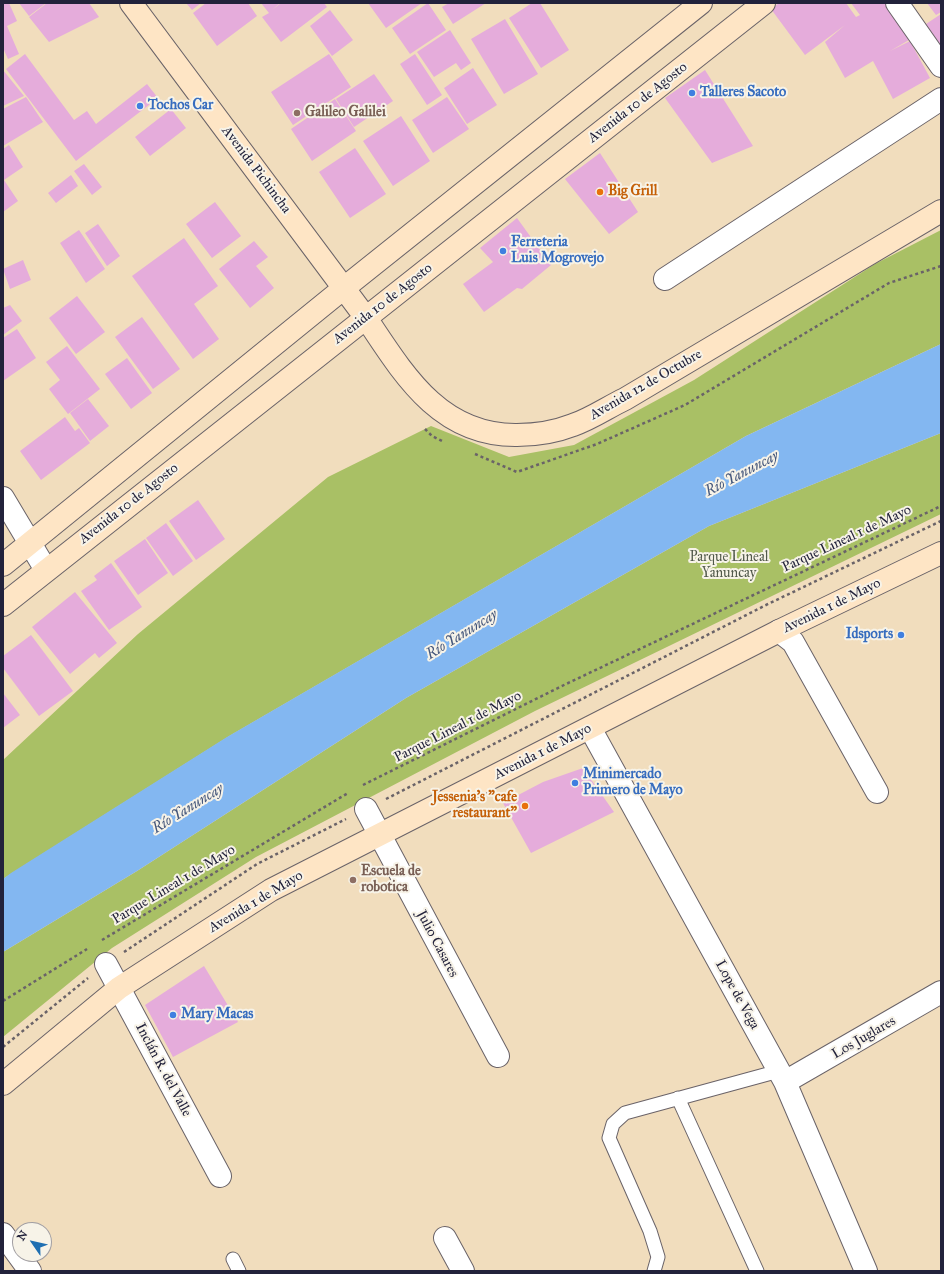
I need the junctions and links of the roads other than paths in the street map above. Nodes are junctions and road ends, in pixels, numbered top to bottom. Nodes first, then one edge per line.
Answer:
1 (131, 3) edge
2 (701, 3) edge
3 (897, 3) edge
4 (760, 4) edge
5 (941, 66) edge
6 (941, 99) edge
7 (941, 211) edge
8 (665, 279) dead end
9 (344, 288) junction
10 (366, 318) junction
11 (3, 498) edge
12 (30, 543) junction
13 (941, 553) edge
14 (3, 565) edge
15 (46, 570) junction
16 (3, 605) edge
17 (779, 631) junction
18 (590, 728) junction
19 (877, 792) dead end
20 (366, 809) dead end
21 (379, 835) junction
22 (106, 964) dead end
23 (119, 988) junction
24 (941, 992) edge
25 (498, 1056) dead end
26 (782, 1077) junction
27 (3, 1084) edge
28 (678, 1098) junction
29 (220, 1176) dead end
30 (3, 1234) edge
31 (446, 1238) dead end
32 (30, 1271) edge
33 (463, 1271) edge
34 (654, 1271) edge
35 (757, 1271) edge
36 (866, 1271) edge

1 - 9 main road, Avenida Pichincha
2 - 9 main road
3 - 5 street
4 - 10 main road, Avenida 10 de Agosto
6 - 8 street
7 - 10 main road, Avenida 12 de Octubre
9 - 10 main road, Avenida Pichincha
9 - 12 main road
10 - 15 main road, Avenida 10 de Agosto
11 - 12 street
12 - 14 main road
12 - 15 street
13 - 17 main road, Avenida 1 de Mayo
15 - 16 main road, Avenida 10 de Agosto
17 - 18 main road, Avenida 1 de Mayo
17 - 19 street
18 - 21 main road, Avenida 1 de Mayo
18 - 26 street, Lope de Vega
20 - 21 street, Julio Casares
21 - 23 main road, Avenida 1 de Mayo
21 - 25 street, Julio Casares
22 - 23 street, Inclán R. del Valle
23 - 27 main road, Avenida 1 de Mayo
23 - 29 street, Inclán R. del Valle
24 - 26 street, Los Juglares
26 - 28 lane
26 - 36 street, Lope de Vega
28 - 34 lane
28 - 35 lane
30 - 32 street
31 - 33 street

